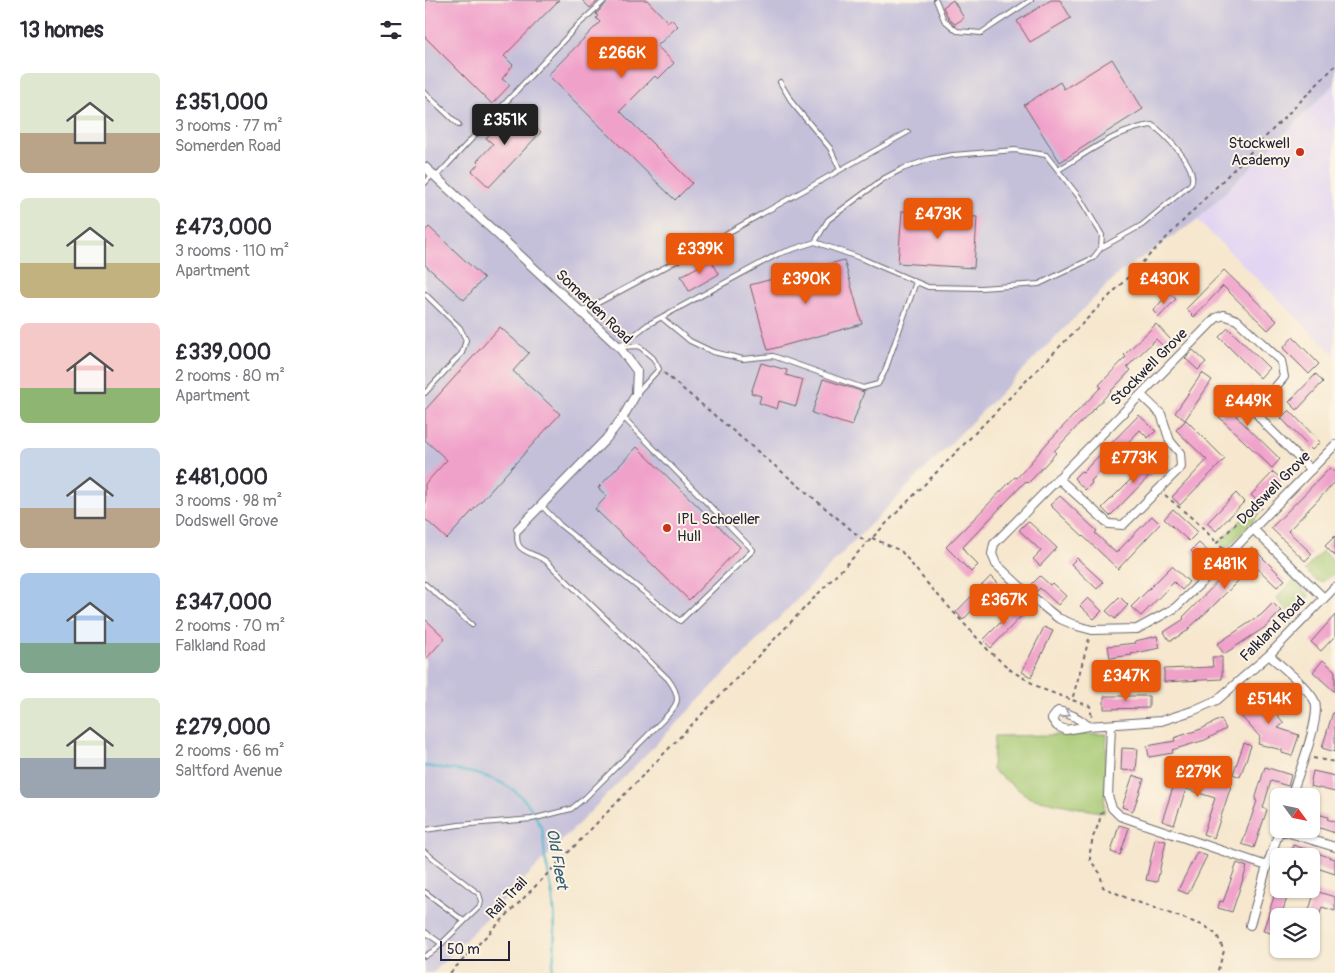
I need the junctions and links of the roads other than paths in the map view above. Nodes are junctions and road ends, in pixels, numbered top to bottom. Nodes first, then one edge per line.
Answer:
1 (605, 0) edge
2 (936, 0) edge
3 (1031, 0) edge
4 (780, 82) dead end
5 (425, 93) edge
6 (459, 125) dead end
7 (908, 132) dead end
8 (425, 167) edge
9 (840, 170) junction
10 (1058, 170) junction
11 (435, 176) junction
12 (425, 184) edge
13 (815, 242) junction
14 (1101, 248) junction
15 (916, 282) junction
16 (425, 294) edge
17 (581, 312) junction
18 (662, 318) junction
19 (619, 347) junction
20 (425, 393) edge
21 (636, 394) junction
22 (1141, 395) junction
23 (623, 417) junction
24 (1335, 445) edge
25 (1311, 470) junction
26 (1059, 478) junction
27 (541, 505) junction
28 (519, 529) joint
29 (1253, 529) junction
30 (992, 554) joint
31 (425, 584) edge
32 (1335, 587) edge
33 (1324, 598) junction
34 (472, 625) dead end
35 (1269, 655) junction
36 (1091, 726) road end
37 (1111, 726) junction
38 (1294, 788) edge
39 (425, 830) edge
40 (1277, 838) edge
41 (1306, 838) edge
42 (1335, 847) edge
43 (425, 852) edge
44 (1267, 866) junction
45 (425, 892) edge
46 (464, 921) junction
47 (1250, 925) dead end
48 (425, 932) edge
49 (442, 944) junction
50 (425, 956) edge

1 - 11 lane
2 - 3 lane
4 - 9 lane
5 - 6 lane
7 - 9 lane
8 - 11 street, Somerden Road
9 - 17 lane
10 - 13 lane
10 - 14 lane
10 - 14 lane
11 - 12 lane
11 - 17 street, Somerden Road
13 - 15 lane
13 - 18 lane
14 - 15 lane
15 - 18 lane
16 - 20 lane
17 - 19 street, Somerden Road
18 - 19 lane
19 - 21 street, Somerden Road
19 - 21 lane
21 - 23 street, Somerden Road
22 - 25 street, Stockwell Grove
22 - 26 street, Stockwell Grove
22 - 26 street
23 - 27 street, Somerden Road
23 - 27 lane
24 - 25 street, Dodswell Grove
25 - 29 street, Dodswell Grove
26 - 30 street, Stockwell Grove
27 - 28 street, Somerden Road
28 - 39 lane
29 - 30 street, Dodswell Grove
29 - 33 street
31 - 34 lane
32 - 33 street, Falkland Road
33 - 35 street, Falkland Road
35 - 37 street, Falkland Road
35 - 38 street
36 - 37 street, Falkland Road
37 - 44 street
40 - 44 street
41 - 42 street
43 - 46 lane
44 - 47 street
45 - 46 lane
46 - 49 lane
48 - 49 lane
49 - 50 lane

